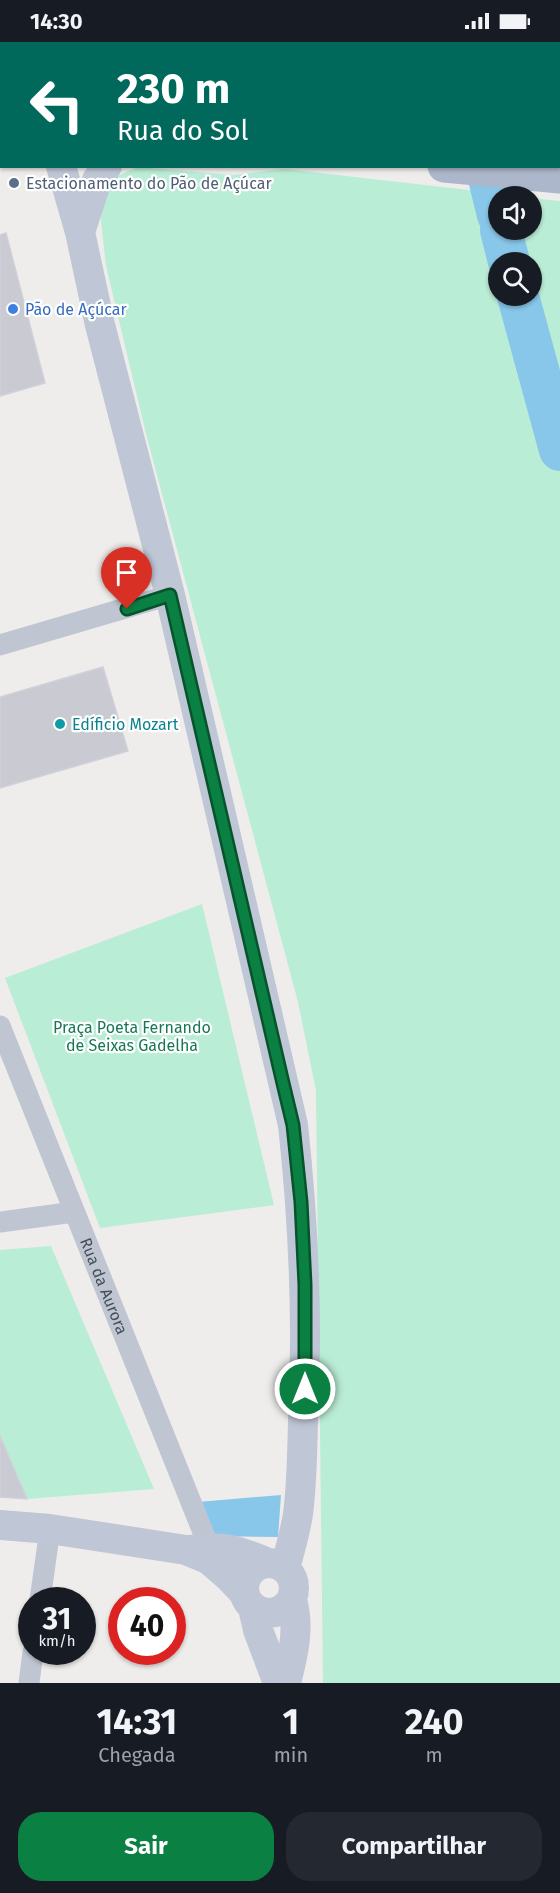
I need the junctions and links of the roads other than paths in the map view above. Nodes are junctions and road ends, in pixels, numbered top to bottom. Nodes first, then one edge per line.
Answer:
1 (63, 168) edge
2 (106, 168) edge
3 (465, 168) edge
4 (560, 177) edge
5 (80, 232) junction
6 (170, 595) junction
7 (0, 645) edge
8 (0, 1026) edge
9 (75, 1212) junction
10 (0, 1222) edge
11 (0, 1525) edge
12 (50, 1529) junction
13 (201, 1552) junction
14 (276, 1565) junction
15 (42, 1587) edge
16 (248, 1600) junction
17 (292, 1600) junction
18 (31, 1665) edge
19 (29, 1683) edge
20 (278, 1683) edge
21 (286, 1683) edge

1 - 5 street
2 - 5 street
3 - 4 main road
5 - 6 street
6 - 7 street
6 - 14 street
8 - 9 street, Rua da Aurora
9 - 10 street
9 - 13 street, Rua da Aurora
11 - 12 street
12 - 13 street
12 - 15 street
13 - 14 street
13 - 16 street
14 - 16 street
14 - 17 street
16 - 17 street
16 - 20 street
17 - 21 street
18 - 19 street

